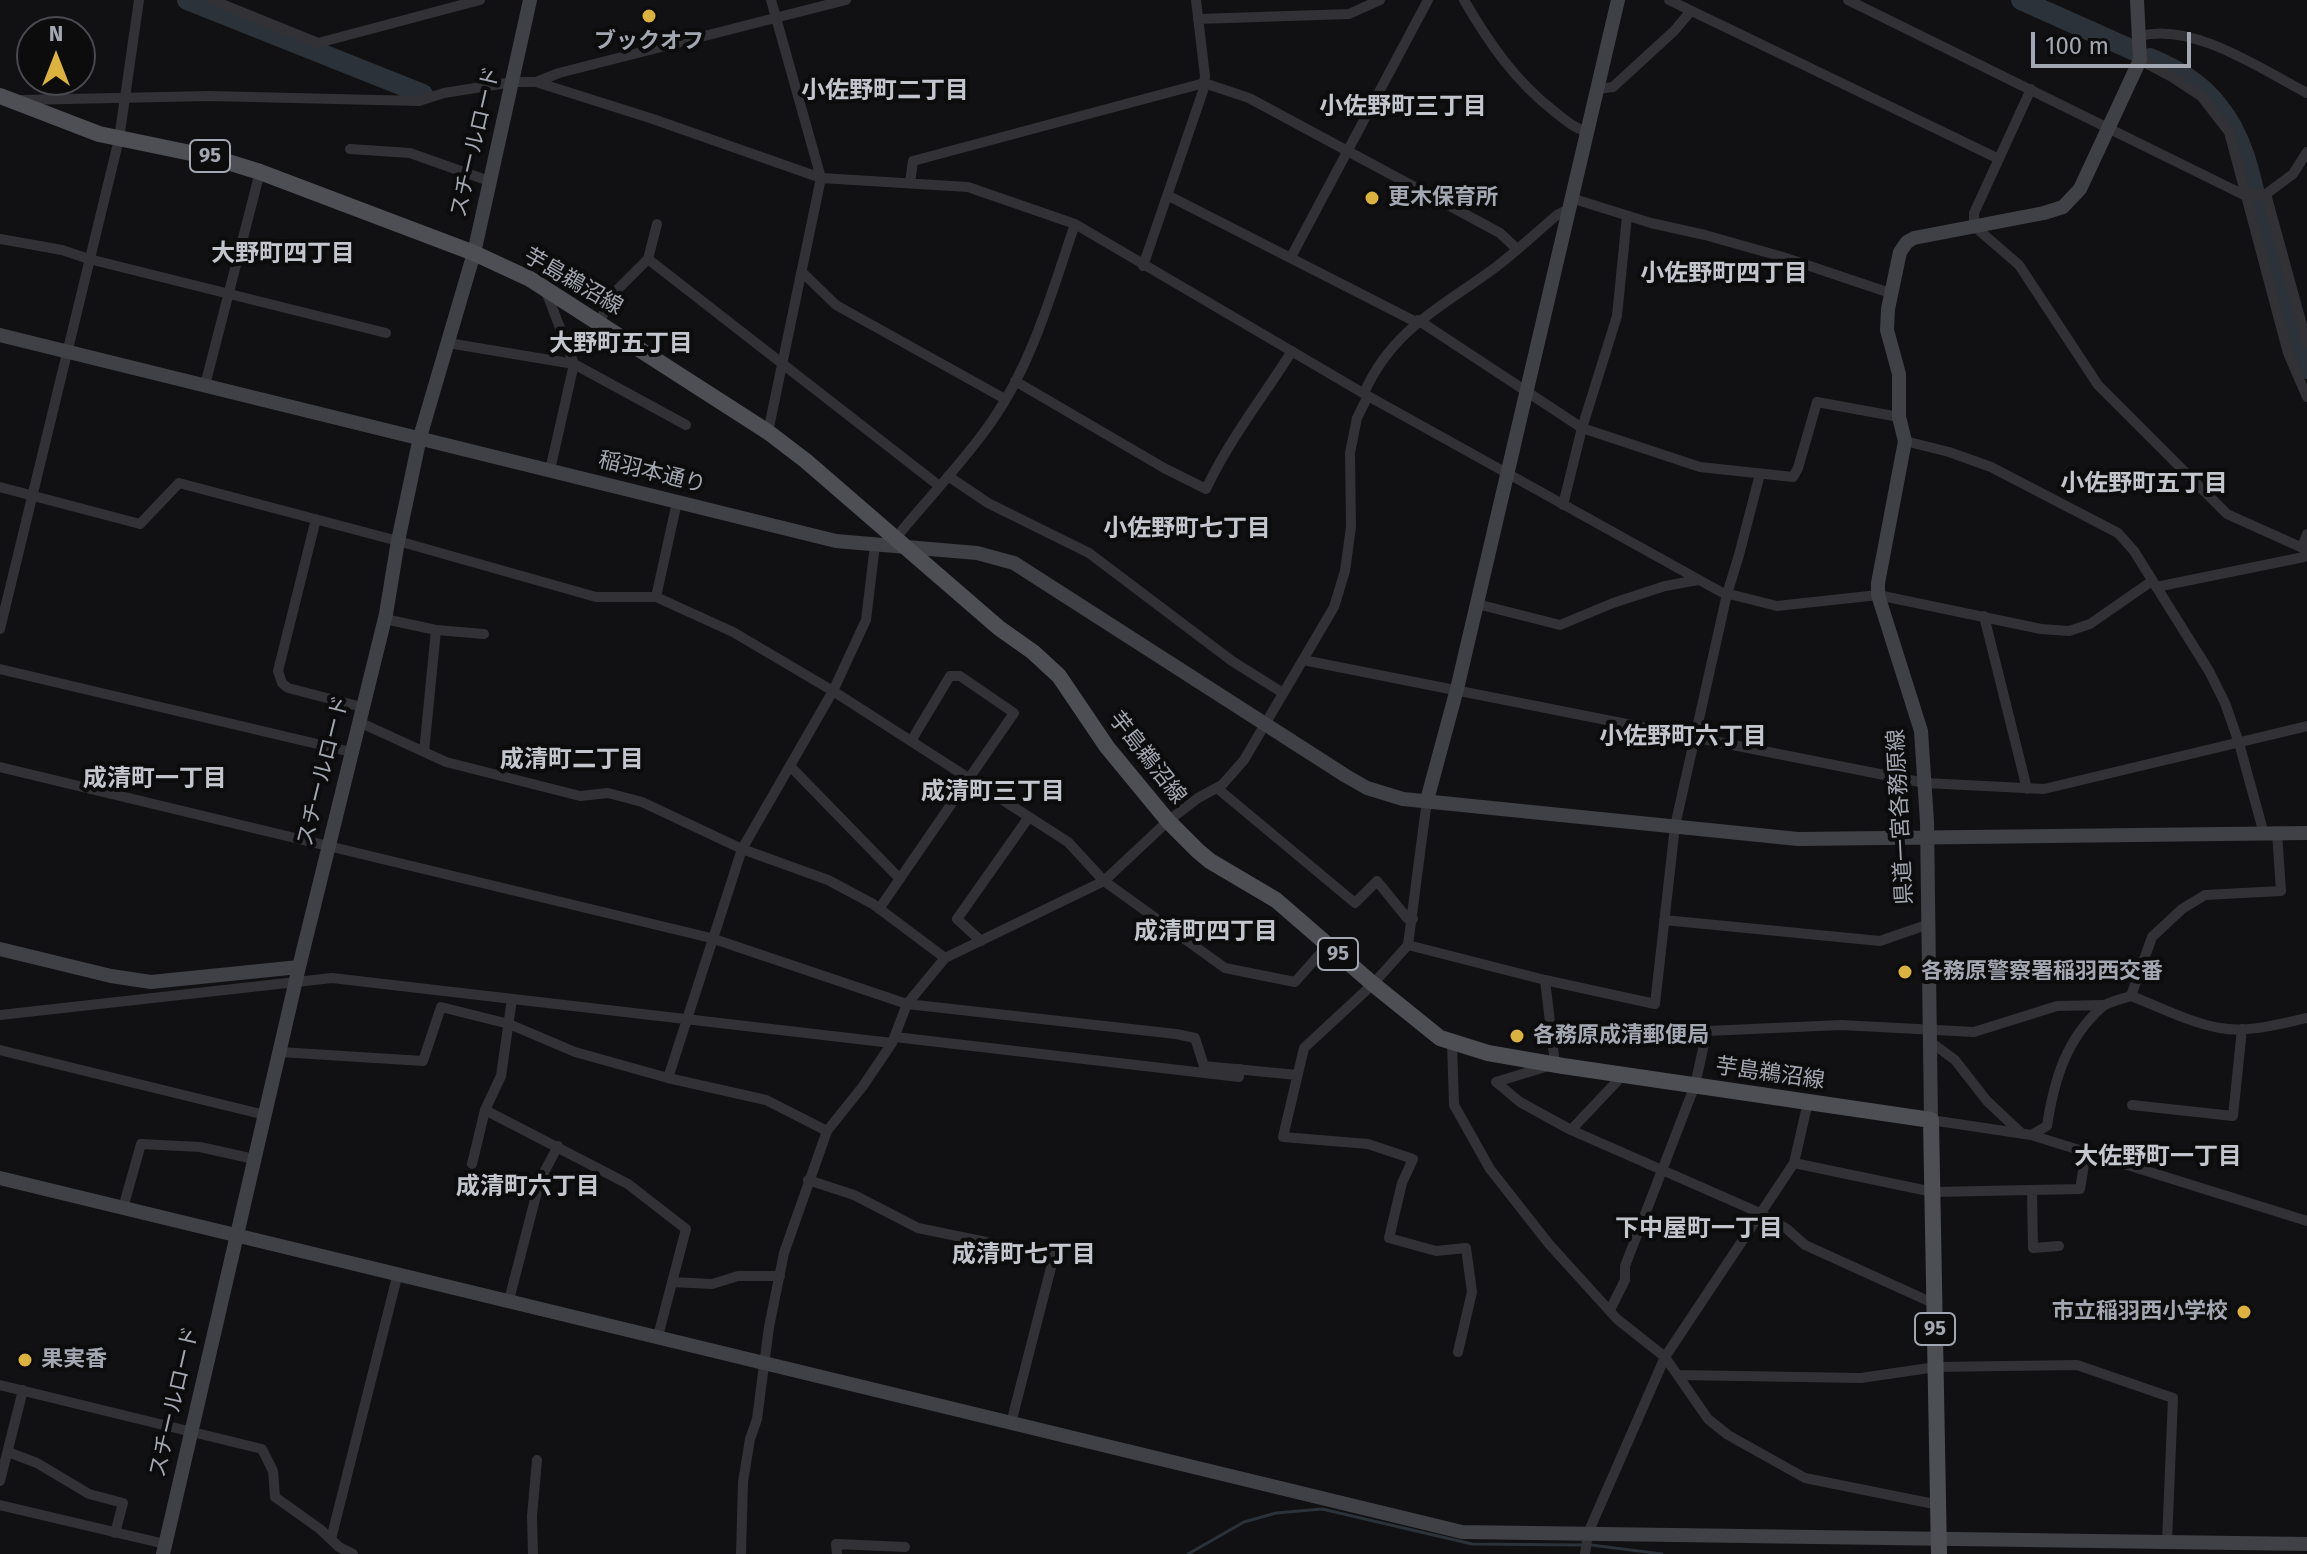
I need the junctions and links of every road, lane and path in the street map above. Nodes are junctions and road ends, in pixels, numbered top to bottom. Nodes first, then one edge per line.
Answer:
1 (139, 0) edge
2 (212, 0) edge
3 (480, 0) edge
4 (530, 0) edge
5 (771, 0) edge
6 (846, 0) edge
7 (1196, 0) edge
8 (1380, 0) edge
9 (1428, 0) edge
10 (1464, 0) edge
11 (1618, 0) edge
12 (1669, 0) edge
13 (1848, 0) edge
14 (2137, 0) edge
15 (1689, 6) edge
16 (775, 18) junction
17 (1198, 19) junction
18 (2140, 36) junction
19 (2140, 60) junction
20 (513, 82) junction
21 (536, 82) junction
22 (1204, 83) junction
23 (1597, 89) junction
24 (2031, 89) junction
25 (2307, 93) edge
26 (125, 96) junction
27 (6, 98) edge
28 (2110, 127) junction
29 (1587, 132) junction
30 (119, 139) junction
31 (350, 149) dead end
32 (2307, 152) edge
33 (1347, 153) junction
34 (1999, 159) junction
35 (260, 172) junction
36 (821, 178) junction
37 (489, 181) junction
38 (910, 183) junction
39 (2263, 194) junction
40 (2246, 195) junction
41 (1169, 196) junction
42 (1570, 203) junction
43 (1627, 216) junction
44 (657, 224) dead end
45 (1075, 224) junction
46 (1974, 226) junction
47 (0, 239) edge
48 (1517, 249) junction
49 (474, 253) junction
50 (1291, 257) junction
51 (89, 259) junction
52 (648, 259) junction
53 (1143, 266) junction
54 (803, 273) junction
55 (545, 287) junction
56 (229, 292) junction
57 (1890, 293) junction
58 (1417, 321) junction
59 (599, 322) junction
60 (386, 333) dead end
61 (0, 335) edge
62 (448, 343) junction
63 (2307, 343) edge
64 (1292, 351) junction
65 (68, 352) junction
66 (574, 364) junction
67 (783, 366) junction
68 (1015, 381) junction
69 (205, 385) junction
70 (1526, 391) junction
71 (1366, 395) junction
72 (2307, 397) edge
73 (1005, 399) junction
74 (1899, 417) junction
75 (686, 425) dead end
76 (1582, 428) junction
77 (768, 432) junction
78 (420, 437) junction
79 (1905, 441) junction
80 (550, 470) junction
81 (1506, 474) junction
82 (1760, 474) junction
83 (948, 476) junction
84 (938, 485) junction
85 (0, 487) edge
86 (31, 495) junction
87 (677, 502) junction
88 (1563, 505) junction
89 (316, 519) junction
90 (881, 528) junction
91 (2307, 534) edge
92 (398, 541) junction
93 (900, 543) junction
94 (875, 545) junction
95 (2305, 549) edge
96 (1698, 580) junction
97 (2154, 584) junction
98 (4, 592) edge
99 (1727, 594) junction
100 (1878, 595) junction
101 (656, 597) junction
102 (1477, 604) junction
103 (1984, 616) junction
104 (385, 619) junction
105 (0, 629) edge
106 (436, 630) junction
107 (484, 634) dead end
108 (1303, 660) junction
109 (0, 669) edge
110 (1457, 689) junction
111 (833, 691) junction
112 (1283, 693) junction
113 (361, 715) junction
114 (1263, 723) junction
115 (2307, 726) edge
116 (1695, 737) junction
117 (911, 741) junction
118 (2239, 743) junction
119 (351, 752) junction
120 (424, 752) junction
121 (790, 766) junction
122 (0, 767) edge
123 (970, 779) junction
124 (1925, 783) junction
125 (1217, 788) junction
126 (2027, 789) junction
127 (1427, 800) junction
128 (1029, 817) junction
129 (1168, 821) junction
130 (1675, 826) junction
131 (2307, 833) edge
132 (2271, 834) junction
133 (1926, 837) junction
134 (328, 847) junction
135 (742, 849) junction
136 (900, 879) junction
137 (1104, 881) junction
138 (879, 909) junction
139 (1413, 919) junction
140 (1664, 920) junction
141 (1929, 924) junction
142 (711, 938) junction
143 (981, 941) junction
144 (1328, 945) junction
145 (1408, 945) junction
146 (0, 949) edge
147 (945, 958) junction
148 (298, 975) junction
149 (1545, 980) junction
150 (1373, 984) junction
151 (2131, 996) junction
152 (512, 999) junction
153 (907, 1004) junction
154 (2103, 1005) junction
155 (0, 1015) edge
156 (2307, 1018) edge
157 (687, 1019) junction
158 (509, 1024) junction
159 (2242, 1029) junction
160 (1932, 1038) junction
161 (893, 1040) junction
162 (1452, 1043) junction
163 (0, 1050) edge
164 (280, 1052) junction
165 (1555, 1064) junction
166 (1240, 1069) junction
167 (1297, 1075) junction
168 (1623, 1075) junction
169 (668, 1078) junction
170 (1695, 1085) junction
171 (1808, 1102) junction
172 (2132, 1105) dead end
173 (485, 1110) junction
174 (265, 1115) junction
175 (1931, 1120) junction
176 (1571, 1130) junction
177 (827, 1131) junction
178 (2026, 1134) junction
179 (558, 1146) junction
180 (2086, 1153) junction
181 (254, 1159) junction
182 (1794, 1163) junction
183 (472, 1164) dead end
184 (1663, 1170) junction
185 (0, 1178) edge
186 (808, 1180) junction
187 (2032, 1190) junction
188 (1933, 1192) junction
189 (123, 1208) junction
190 (1760, 1213) junction
191 (2307, 1221) edge
192 (235, 1233) junction
193 (2059, 1246) dead end
194 (398, 1273) junction
195 (780, 1276) junction
196 (672, 1282) junction
197 (509, 1300) junction
198 (1935, 1304) junction
199 (1610, 1310) junction
200 (658, 1336) junction
201 (1458, 1352) dead end
202 (1665, 1357) junction
203 (766, 1362) junction
204 (1936, 1367) junction
205 (1678, 1375) junction
206 (0, 1385) edge
207 (23, 1390) junction
208 (1011, 1423) junction
209 (191, 1433) junction
210 (8, 1452) junction
211 (537, 1460) dead end
212 (0, 1481) edge
213 (0, 1505) edge
214 (1939, 1505) junction
215 (115, 1533) junction
216 (1588, 1533) junction
217 (331, 1539) junction
218 (2167, 1542) junction
219 (2307, 1544) edge
220 (1939, 1546) edge
221 (905, 1547) dead end
222 (164, 1549) edge
223 (2268, 1549) edge
224 (1585, 1552) edge
225 (353, 1554) edge
226 (533, 1554) edge
227 (741, 1554) edge
228 (837, 1554) edge

1 - 26 street
2 - 3 street
4 - 20 street, スチールロード
5 - 16 street
6 - 16 street
7 - 17 street
8 - 17 street
9 - 33 street
10 - 29 street
11 - 23 street
12 - 15 street
13 - 24 street
14 - 18 street, 県道一宮各務原線
15 - 23 street
15 - 34 street
16 - 21 street
16 - 36 street
17 - 22 street
18 - 19 street, 県道一宮各務原線
18 - 25 street
19 - 28 street, 県道一宮各務原線
19 - 40 street
20 - 21 street
20 - 26 street
20 - 37 street, スチールロード
21 - 36 street
22 - 33 street
22 - 38 street
22 - 41 street
23 - 29 street
24 - 28 street
24 - 34 street
26 - 27 street
26 - 30 street
27 - 30 main road, 芋島鵜沼線 / 95
28 - 40 street
28 - 46 street, 県道一宮各務原線
29 - 42 street
30 - 35 main road, 芋島鵜沼線 / 95
30 - 51 street
31 - 37 street
32 - 39 street
33 - 48 street
33 - 50 street
34 - 46 street
35 - 49 main road, 芋島鵜沼線 / 95
35 - 56 street
36 - 38 street
36 - 54 street
37 - 49 street, スチールロード
38 - 45 street
39 - 40 street
39 - 63 street
40 - 72 street
41 - 50 street
41 - 53 street
42 - 43 street
42 - 48 street
42 - 70 street
43 - 57 street
43 - 76 street
44 - 52 street
45 - 53 street
45 - 68 street
46 - 57 street, 県道一宮各務原線
46 - 95 street
47 - 51 street
48 - 58 street
49 - 55 main road, 芋島鵜沼線 / 95
49 - 62 street, スチールロード
50 - 58 street
51 - 56 street
51 - 65 street
52 - 59 street
52 - 67 street
53 - 64 street
54 - 67 street
54 - 73 street
55 - 59 main road, 芋島鵜沼線 / 95
55 - 66 street
56 - 60 street
56 - 69 street
57 - 74 street, 県道一宮各務原線
58 - 70 street
58 - 71 street
59 - 77 main road, 芋島鵜沼線 / 95
61 - 65 street, 稲羽本通り
62 - 66 street
62 - 78 street, スチールロード
64 - 68 street
64 - 71 street
65 - 69 street, 稲羽本通り
65 - 86 street
66 - 75 street
66 - 80 street
67 - 77 street
67 - 84 street
68 - 73 street
69 - 78 street, 稲羽本通り
70 - 76 street
70 - 81 street
71 - 81 street
71 - 108 street
73 - 83 street
74 - 79 street, 県道一宮各務原線
74 - 82 street
76 - 82 street
76 - 88 street
77 - 90 main road, 芋島鵜沼線 / 95
78 - 80 street, 稲羽本通り
78 - 92 street, スチールロード
79 - 97 street
79 - 100 street, 県道一宮各務原線
80 - 87 street, 稲羽本通り
81 - 88 street
81 - 102 street
82 - 99 street
83 - 84 street
83 - 112 street
84 - 93 street
85 - 86 street
86 - 89 street
86 - 98 street
87 - 94 street, 稲羽本通り
87 - 101 street
88 - 96 street
89 - 92 street
89 - 113 street
90 - 93 main road, 芋島鵜沼線 / 95
90 - 94 street
91 - 95 street
92 - 101 street
92 - 104 street, スチールロード
93 - 94 street, 稲羽本通り
93 - 114 street, 稲羽本通り
93 - 129 main road, 芋島鵜沼線 / 95
94 - 111 street
95 - 97 street
96 - 99 street
96 - 102 street
97 - 103 street
97 - 118 street
98 - 105 street
99 - 100 street
99 - 116 street
100 - 103 street
100 - 124 street, 県道一宮各務原線
101 - 111 street
102 - 110 street
103 - 126 street
104 - 106 street
104 - 113 street, スチールロード
106 - 107 street
106 - 120 street
108 - 110 street
108 - 112 street
109 - 119 street
110 - 116 street
110 - 127 street
111 - 117 street
111 - 121 street
112 - 114 street
113 - 119 street, スチールロード
113 - 120 street
114 - 125 street
114 - 127 street, 稲羽本通り
115 - 118 street
116 - 124 street
116 - 130 street
117 - 123 street
117 - 123 street
118 - 126 street
118 - 132 street
119 - 134 street, スチールロード
120 - 135 street
121 - 135 street
121 - 136 street
122 - 134 street
123 - 128 street
123 - 136 street
124 - 126 street
124 - 133 street, 県道一宮各務原線
125 - 129 street
125 - 139 street
127 - 130 street, 稲羽本通り
127 - 139 street
128 - 137 street
128 - 143 street
129 - 137 street
129 - 144 main road, 芋島鵜沼線 / 95
130 - 133 street, 稲羽本通り
130 - 140 street
131 - 132 street, 稲羽本通り
132 - 133 street, 稲羽本通り
132 - 151 street
133 - 141 street, 県道一宮各務原線
134 - 142 street
134 - 148 street, スチールロード
135 - 138 street
135 - 142 street
136 - 138 street
137 - 143 street
137 - 144 street
138 - 147 street
139 - 145 street
140 - 141 street
140 - 149 street
141 - 160 street, 県道一宮各務原線
142 - 153 street
142 - 157 street
143 - 147 street
144 - 150 main road, 芋島鵜沼線 / 95
145 - 149 street
145 - 150 street
146 - 148 street
147 - 153 street
148 - 152 street
148 - 155 street
148 - 164 street, スチールロード
149 - 165 street
150 - 162 main road, 芋島鵜沼線 / 95
150 - 167 street
151 - 154 street
151 - 159 street
152 - 157 street
152 - 158 street
153 - 161 street
153 - 166 street
154 - 160 street
154 - 178 street
156 - 159 street
157 - 161 street
157 - 169 street
158 - 164 street
158 - 169 street
158 - 173 street
159 - 172 street
160 - 170 street
160 - 175 street, 県道一宮各務原線
160 - 178 street
161 - 166 street
161 - 177 street
162 - 165 main road, 芋島鵜沼線 / 95
162 - 199 street
163 - 174 street
164 - 174 street, スチールロード
165 - 168 main road, 芋島鵜沼線 / 95
165 - 176 street
166 - 167 street
167 - 201 street
168 - 170 main road, 芋島鵜沼線 / 95
168 - 176 street
169 - 177 street
170 - 171 main road, 芋島鵜沼線 / 95
170 - 184 street
171 - 175 main road, 芋島鵜沼線 / 95
171 - 182 street
173 - 179 street
173 - 183 street
174 - 181 street, スチールロード
175 - 178 street
175 - 188 main road, 95
176 - 184 street
177 - 186 street
178 - 180 street
179 - 196 street
179 - 197 street
180 - 187 street
180 - 191 street
181 - 189 street
181 - 192 street, スチールロード
182 - 188 street
182 - 190 street
184 - 190 street
184 - 199 street
185 - 189 street
186 - 195 street
186 - 208 street
187 - 188 street
187 - 193 street
188 - 198 main road, 95
189 - 192 street
190 - 198 street
190 - 202 street
192 - 194 street
192 - 209 street, スチールロード
194 - 197 street
194 - 217 street
195 - 196 street
195 - 203 street
196 - 200 street
197 - 200 street
198 - 204 main road, 95
199 - 202 street
200 - 203 street
202 - 205 street
202 - 216 street
203 - 208 street
203 - 227 street
204 - 205 street
204 - 214 main road, 95
204 - 218 street
205 - 214 street
206 - 207 street
207 - 209 street
207 - 210 street
208 - 216 street
209 - 217 street
209 - 222 street, スチールロード
210 - 212 street
210 - 215 street
211 - 226 street
213 - 215 street
214 - 220 main road, 95
215 - 222 street
216 - 220 street
216 - 224 street
217 - 225 street
218 - 220 street
218 - 223 street
219 - 223 street
221 - 228 street

